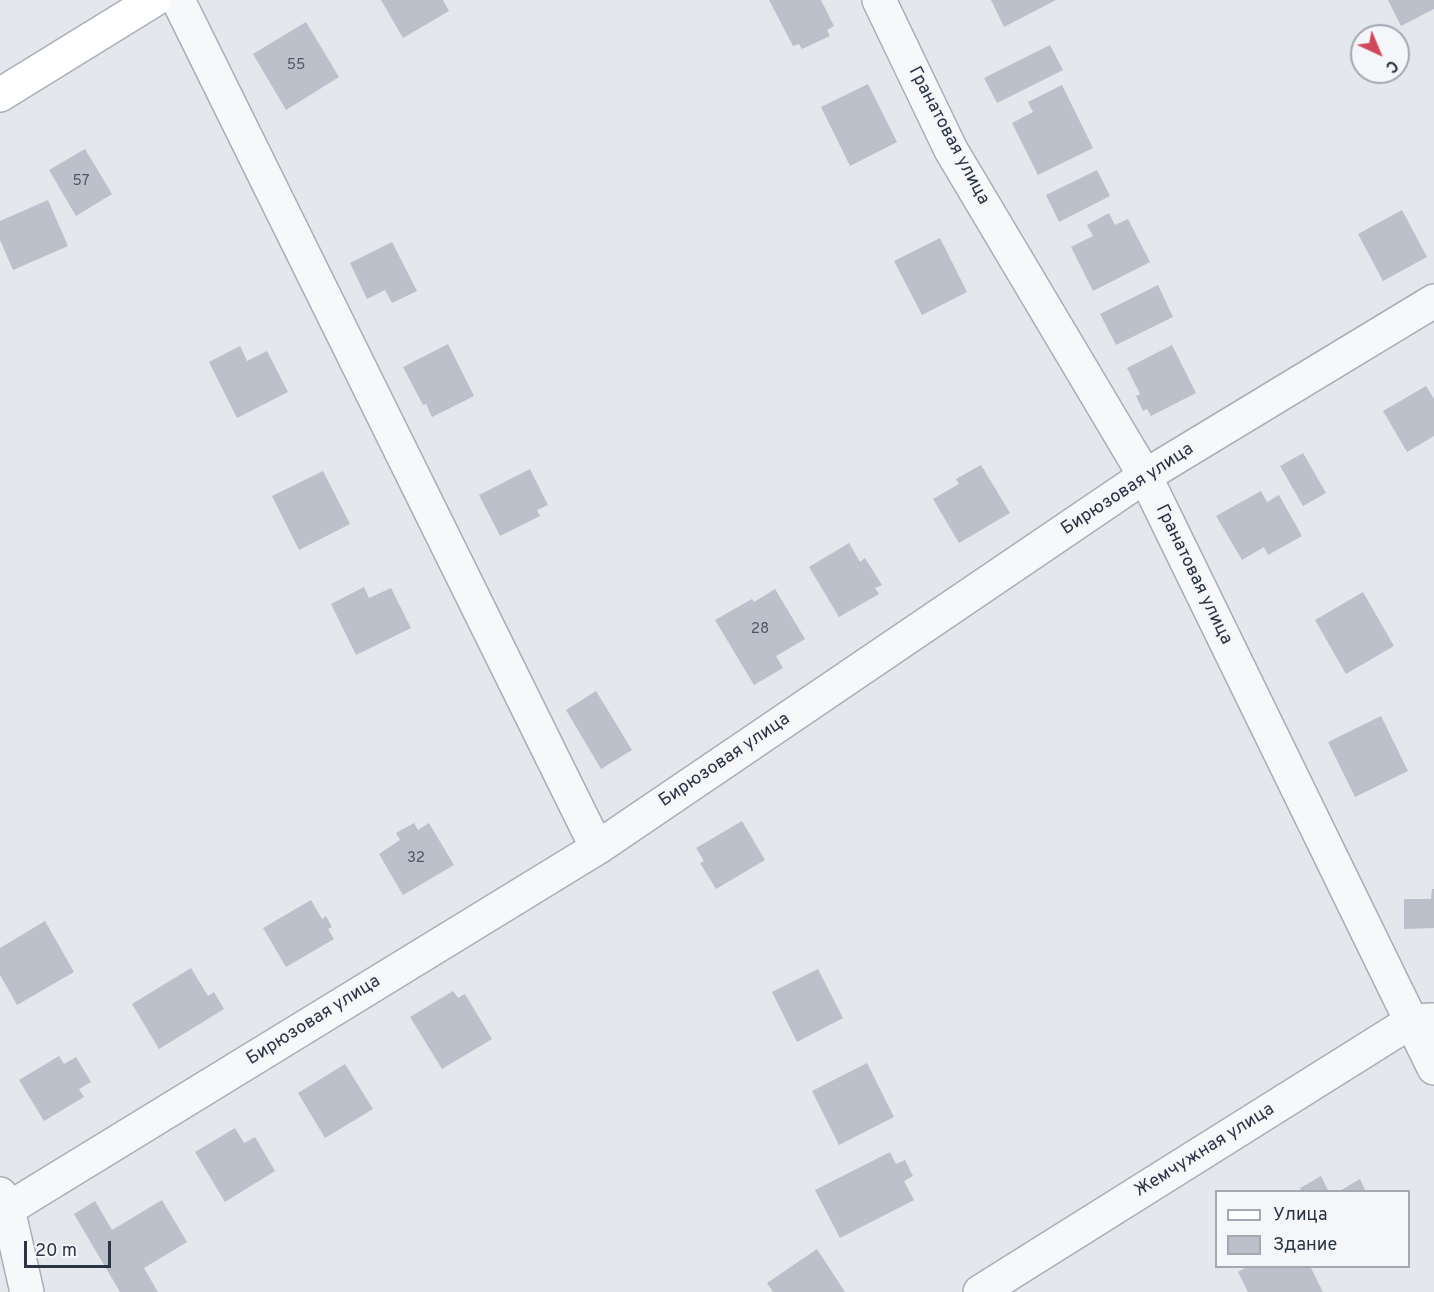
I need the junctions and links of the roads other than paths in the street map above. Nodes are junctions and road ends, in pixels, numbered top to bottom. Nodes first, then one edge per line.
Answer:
1 (153, 0) edge
2 (178, 0) edge
3 (879, 0) edge
4 (0, 95) edge
5 (1434, 301) edge
6 (1145, 476) junction
7 (597, 848) junction
8 (1423, 1021) edge
9 (1434, 1068) edge
10 (4, 1202) edge
11 (27, 1292) edge
12 (980, 1292) edge

1 - 4 main road
2 - 7 street
3 - 6 street, Гранатовая улица
5 - 6 street, Бирюзовая улица
6 - 7 street, Бирюзовая улица
6 - 8 street, Гранатовая улица
7 - 10 street, Бирюзовая улица
8 - 9 street, Гранатовая улица
8 - 12 street, Жемчужная улица
10 - 11 street

